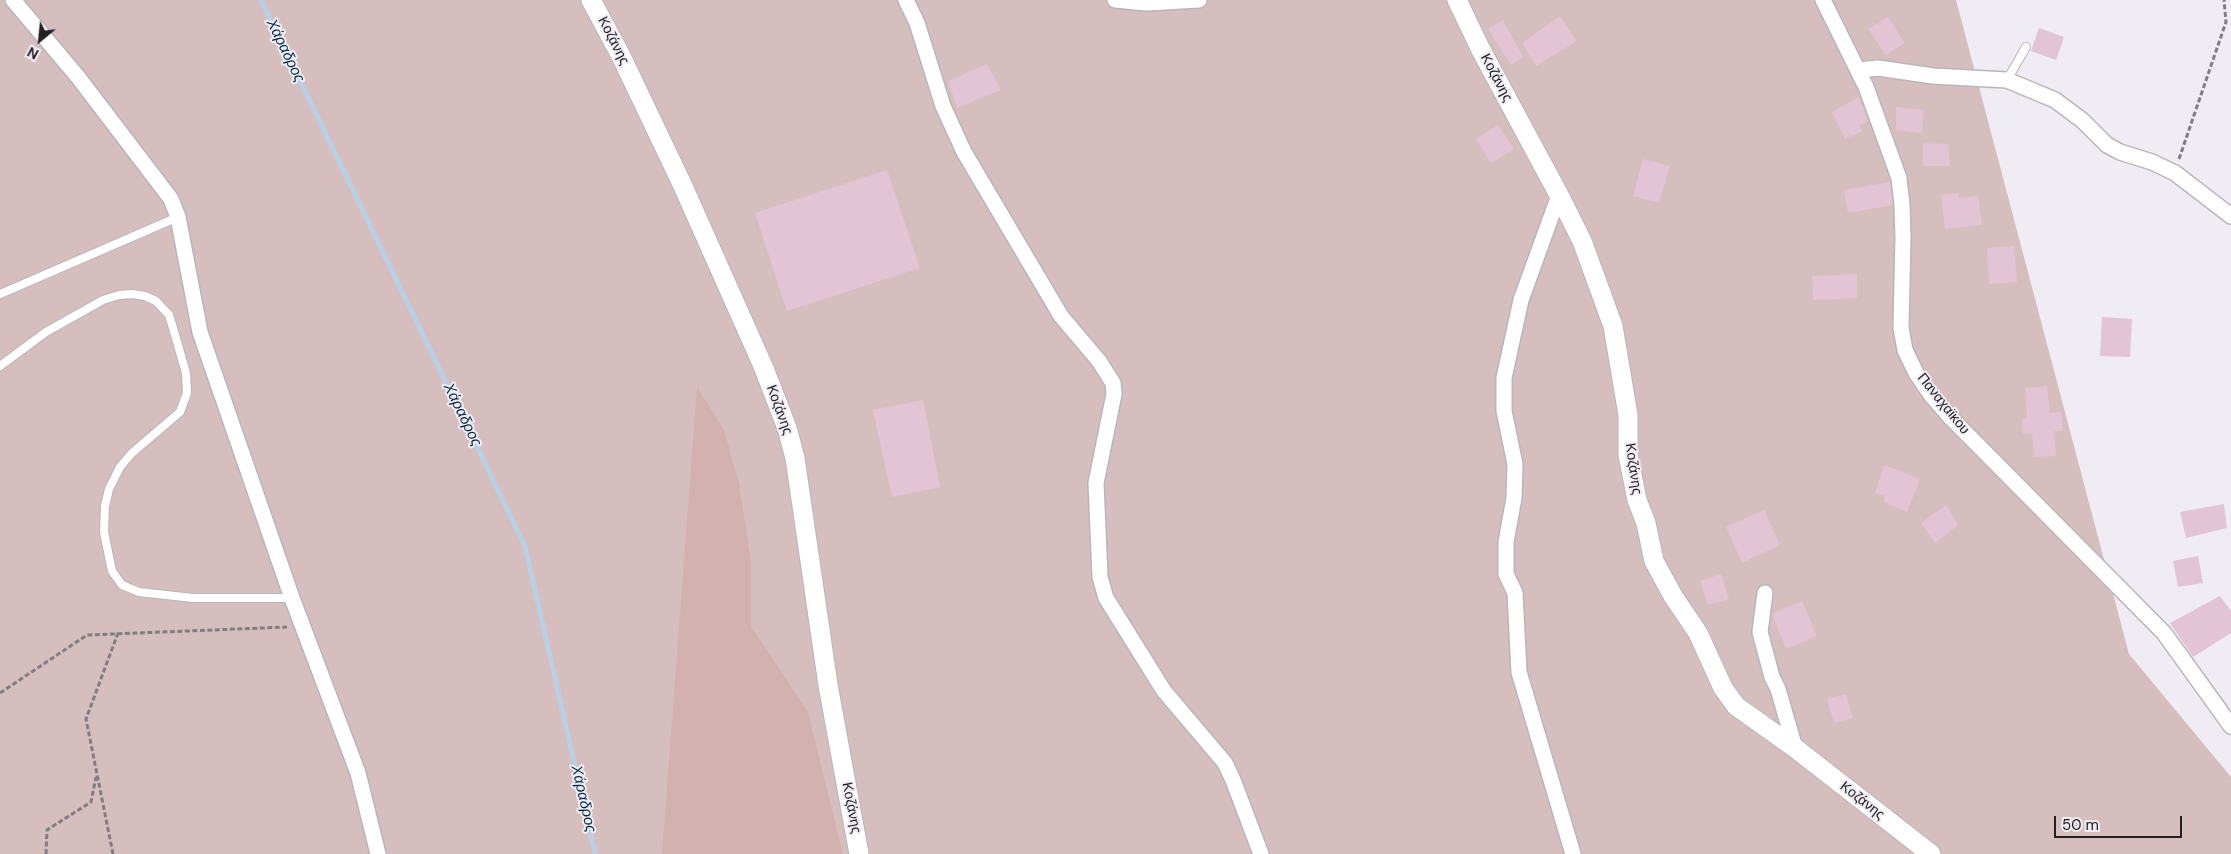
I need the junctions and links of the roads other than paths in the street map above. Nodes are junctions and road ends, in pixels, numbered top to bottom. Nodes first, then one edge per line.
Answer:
1 (13, 0) edge
2 (591, 0) edge
3 (906, 0) edge
4 (1115, 0) edge
5 (1199, 0) edge
6 (1457, 0) edge
7 (1823, 0) edge
8 (2026, 47) dead end
9 (1859, 70) junction
10 (2007, 80) junction
11 (1559, 195) junction
12 (2231, 216) edge
13 (178, 217) junction
14 (0, 294) edge
15 (0, 366) edge
16 (1765, 593) dead end
17 (292, 598) junction
18 (2231, 726) edge
19 (1795, 748) junction
20 (378, 854) edge
21 (859, 854) edge
22 (1261, 854) edge
23 (1573, 854) edge
24 (1931, 854) edge

1 - 13 street
2 - 21 street, Κοζάνης
3 - 22 street
4 - 5 street
6 - 11 street, Κοζάνης
7 - 9 street, Παναχαϊκου
8 - 10 lane
9 - 10 street
9 - 18 street, Παναχαϊκου
10 - 12 street
11 - 19 street, Κοζάνης
11 - 23 street
13 - 14 lane
13 - 17 street
15 - 17 lane
16 - 19 street
17 - 20 street
19 - 24 street, Κοζάνης

